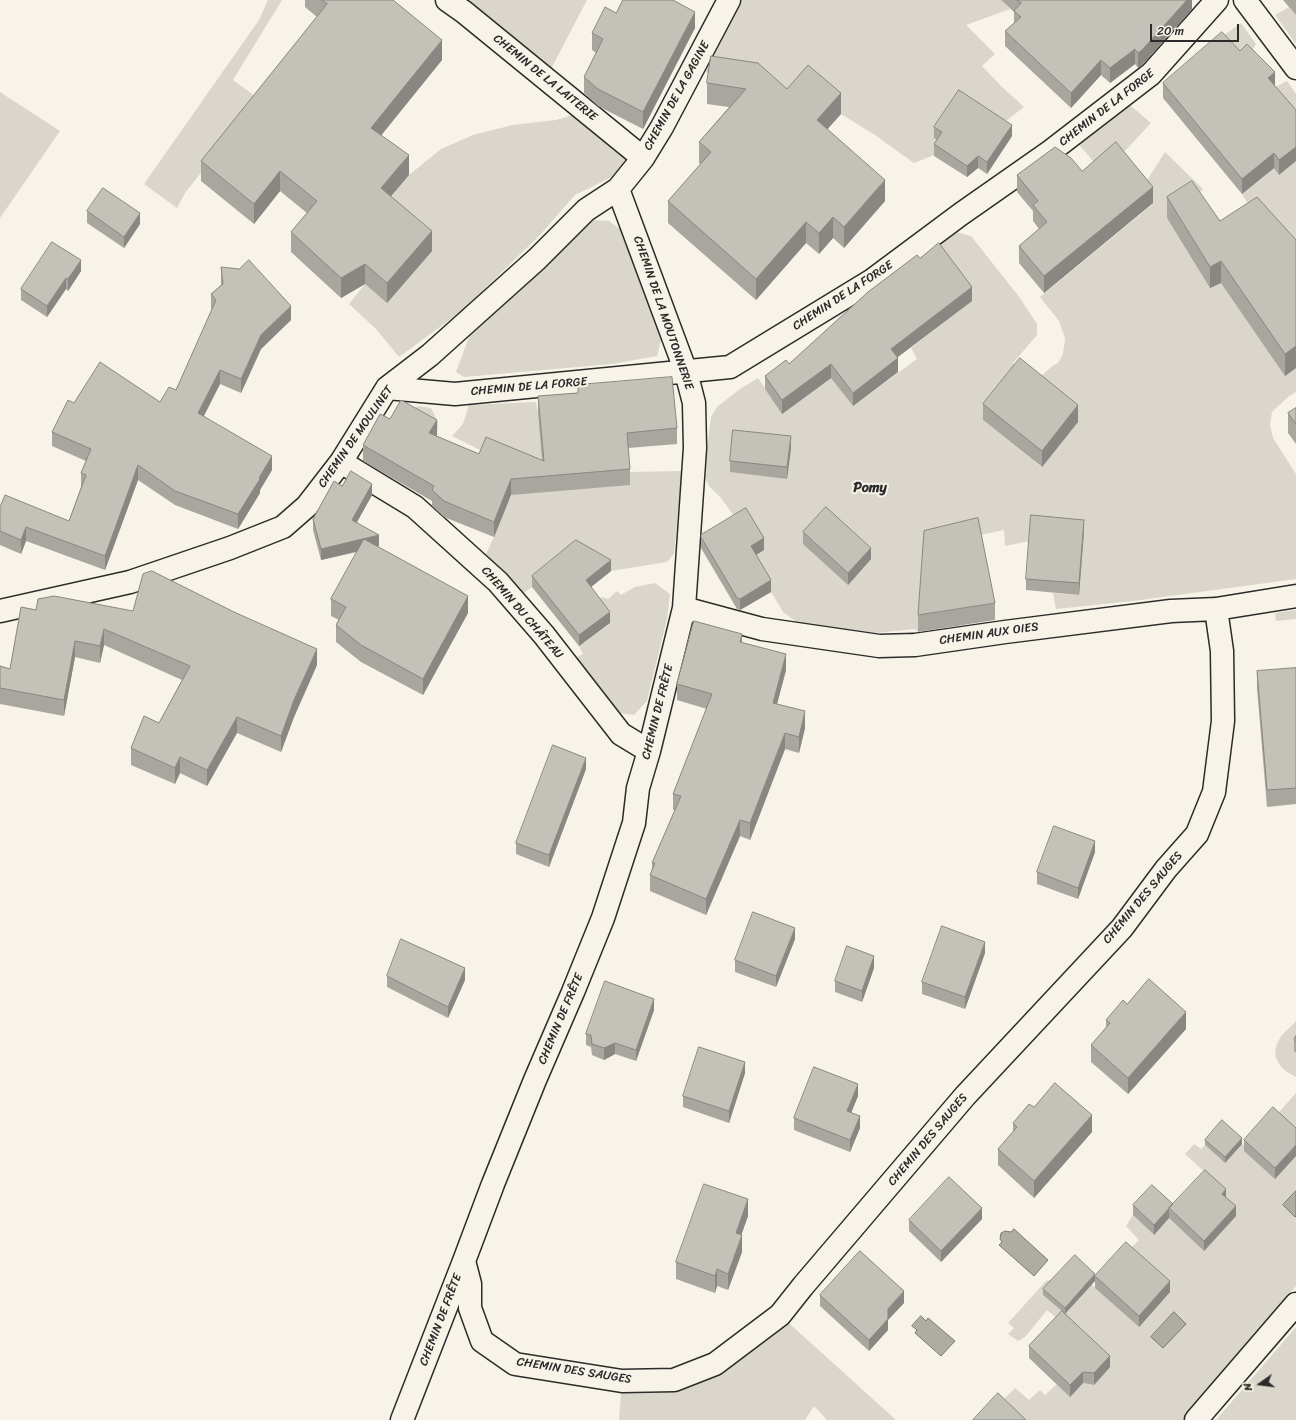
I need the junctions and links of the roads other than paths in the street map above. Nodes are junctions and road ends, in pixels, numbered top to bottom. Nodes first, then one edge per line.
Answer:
1 (447, 0) edge
2 (729, 0) edge
3 (1217, 0) edge
4 (1245, 0) edge
5 (1296, 68) edge
6 (643, 158) junction
7 (618, 189) junction
8 (686, 372) junction
9 (387, 388) junction
10 (341, 462) junction
11 (1296, 596) edge
12 (684, 608) junction
13 (1216, 609) junction
14 (0, 611) edge
15 (649, 751) junction
16 (464, 1261) junction
17 (1296, 1304) edge
18 (402, 1420) edge
19 (1196, 1420) edge

1 - 6 street, CHEMIN DE LA LAITERIE
2 - 6 street, CHEMIN DE LA GAGINE
3 - 8 street, CHEMIN DE LA FORGE
4 - 5 street
6 - 7 street, CHEMIN DE LA GAGINE
7 - 8 street, CHEMIN DE LA MOUTONNERIE
7 - 9 street, CHEMIN DE MOULINET
8 - 9 street, CHEMIN DE LA FORGE
8 - 12 street, CHEMIN DE LA MOUTONNERIE
9 - 10 street, CHEMIN DE MOULINET
10 - 14 street, CHEMIN DE MOULINET
10 - 15 street, CHEMIN DU CHÂTEAU
11 - 13 street, CHEMIN AUX OIES
12 - 13 street, CHEMIN AUX OIES
12 - 15 street, CHEMIN DE FRÊTE
13 - 16 street, CHEMIN DES SAUGES
15 - 16 street, CHEMIN DE FRÊTE
16 - 18 street, CHEMIN DE FRÊTE
17 - 19 street

